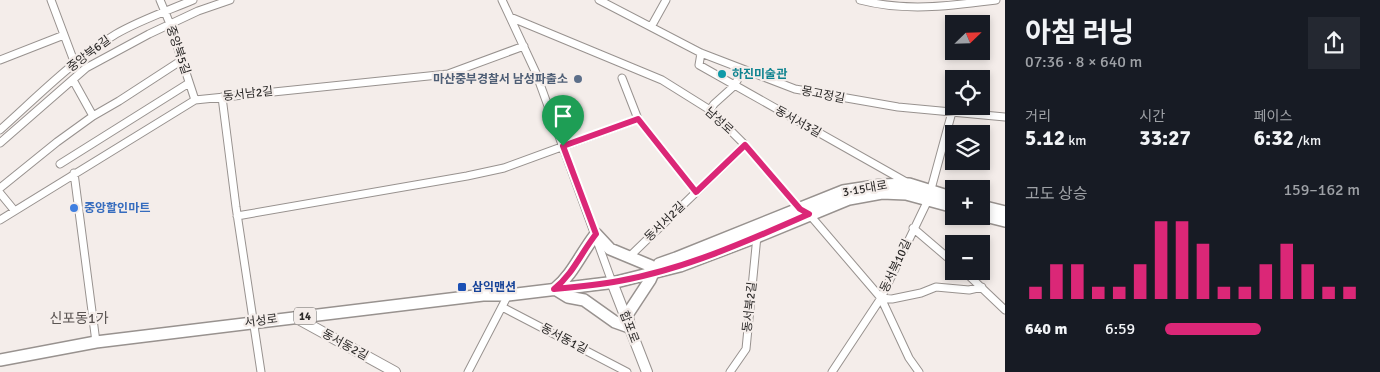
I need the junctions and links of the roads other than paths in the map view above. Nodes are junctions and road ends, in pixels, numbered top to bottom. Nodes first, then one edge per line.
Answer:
1 (51, 0) edge
2 (160, 0) edge
3 (193, 0) edge
4 (230, 0) edge
5 (502, 0) edge
6 (599, 0) edge
7 (666, 0) edge
8 (860, 0) edge
9 (888, 0) edge
10 (996, 0) edge
11 (882, 6) junction
12 (164, 12) junction
13 (510, 18) junction
14 (170, 24) junction
15 (651, 27) junction
16 (64, 36) junction
17 (524, 46) junction
18 (701, 53) junction
19 (0, 60) edge
20 (182, 60) junction
21 (75, 64) junction
22 (743, 70) junction
23 (622, 78) dead end
24 (73, 80) junction
25 (189, 83) junction
26 (734, 86) junction
27 (222, 97) junction
28 (195, 100) junction
29 (710, 110) junction
30 (945, 111) edge
31 (951, 115) edge
32 (984, 115) edge
33 (93, 116) junction
34 (1005, 117) edge
35 (638, 119) junction
36 (0, 130) edge
37 (0, 143) edge
38 (745, 145) junction
39 (563, 146) junction
40 (60, 164) dead end
41 (74, 173) junction
42 (909, 184) junction
43 (0, 188) edge
44 (696, 192) junction
45 (0, 193) edge
46 (930, 195) junction
47 (945, 197) edge
48 (945, 202) edge
49 (990, 208) edge
50 (14, 210) junction
51 (805, 211) junction
52 (1005, 212) edge
53 (238, 216) junction
54 (990, 217) edge
55 (0, 220) edge
56 (1005, 221) edge
57 (914, 228) junction
58 (757, 231) junction
59 (596, 234) junction
60 (945, 255) edge
61 (629, 257) junction
62 (652, 269) junction
63 (974, 280) edge
64 (612, 282) junction
65 (982, 287) junction
66 (554, 289) junction
67 (508, 295) junction
68 (881, 298) junction
69 (502, 307) junction
70 (1005, 310) edge
71 (295, 317) junction
72 (253, 322) junction
73 (629, 328) junction
74 (96, 342) junction
75 (0, 360) edge
76 (261, 372) edge
77 (395, 372) edge
78 (468, 372) edge
79 (627, 372) edge
80 (647, 372) edge
81 (730, 372) edge
82 (832, 372) edge
83 (919, 372) edge

1 - 16 street
2 - 12 street, 중앙북5길
3 - 12 street, 중앙북6길
4 - 14 street
5 - 13 street
6 - 15 street, 몽고정길
7 - 15 street
8 - 11 street
9 - 11 street
10 - 11 street
12 - 14 street, 중앙북5길
12 - 21 street, 중앙북6길
13 - 17 street
13 - 29 street, 남성로
14 - 20 street, 중앙북5길
14 - 24 street
15 - 18 street, 몽고정길
16 - 19 street
16 - 21 street
17 - 27 street, 동서남2길
17 - 39 street
18 - 22 street, 몽고정길
18 - 26 street, 동서서3길
20 - 25 street, 중앙북5길
20 - 33 street
21 - 36 street, 중앙북6길
22 - 26 street
22 - 30 street, 몽고정길
23 - 35 street
24 - 33 street
24 - 37 street
25 - 28 street, 중앙북5길
25 - 40 street
26 - 29 street
26 - 42 street, 동서서3길
27 - 28 street, 동서남2길
27 - 53 street
28 - 41 street, 동서남2길
29 - 38 street, 남성로
31 - 46 street
32 - 34 street, 몽고정길
33 - 43 street
35 - 39 street
35 - 44 street
38 - 44 street, 동서서2길
38 - 51 street, 남성로
39 - 53 street
39 - 59 street
41 - 50 street, 동서남2길
41 - 74 street
42 - 46 main road, 3·15대로 / 14
42 - 51 main road, 3·15대로 / 14
44 - 61 street, 동서서2길
45 - 50 street
46 - 47 main road, 3·15대로 / 14
46 - 48 main road, 3·15대로 / 14
46 - 51 main road, 3·15대로 / 14
46 - 57 street
49 - 52 main road
50 - 55 street, 동서남2길
51 - 58 main road, 3·15대로 / 14
51 - 68 street, 남성로
53 - 72 street
54 - 56 main road
57 - 60 street, 동서북10길
57 - 68 street, 동서북10길
58 - 62 main road, 3·15대로 / 14
58 - 81 street, 동서북2길
59 - 61 main road
59 - 64 street
59 - 66 main road
61 - 62 main road
62 - 64 main road, 3·15대로 / 14
62 - 73 main road
63 - 65 street
64 - 66 main road, 서성로 / 14
64 - 73 main road, 합포로
65 - 68 street
65 - 70 street
66 - 67 main road, 서성로 / 14
66 - 73 main road
67 - 69 street
67 - 71 main road, 서성로 / 14
68 - 82 street, 동서북10길
68 - 83 street, 남성로
69 - 78 street
69 - 79 street, 동서동1길
71 - 72 main road, 서성로 / 14
71 - 77 main road, 동서동2길
72 - 74 main road, 서성로 / 14
72 - 76 street
73 - 80 main road, 합포로
74 - 75 main road, 서성로 / 14

